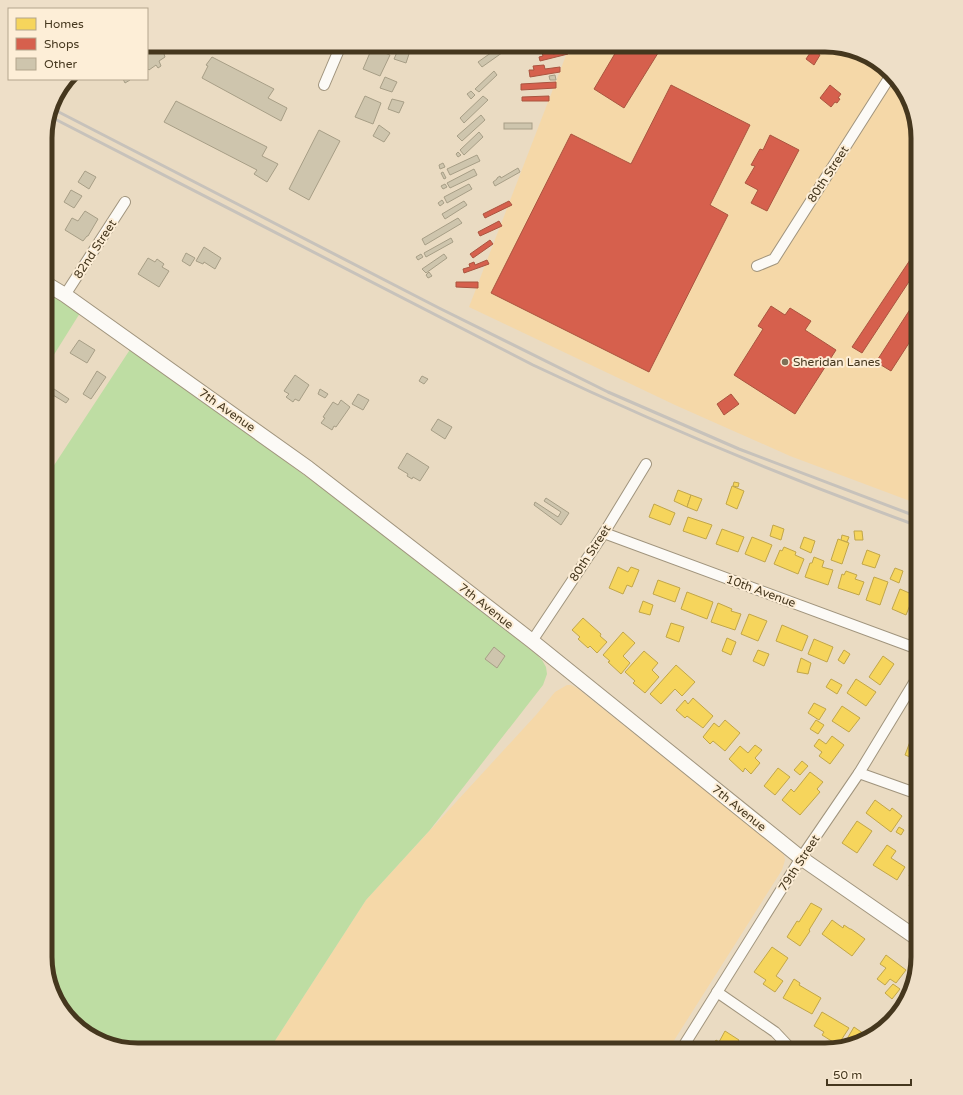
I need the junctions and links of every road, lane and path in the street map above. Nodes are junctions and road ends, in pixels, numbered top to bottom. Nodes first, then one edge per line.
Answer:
1 (338, 52) edge
2 (888, 80) edge
3 (324, 85) dead end
4 (125, 202) dead end
5 (757, 266) dead end
6 (52, 287) edge
7 (65, 295) junction
8 (646, 464) dead end
9 (604, 533) junction
10 (532, 641) junction
11 (911, 647) edge
12 (911, 688) edge
13 (860, 773) junction
14 (911, 791) edge
15 (801, 858) junction
16 (911, 934) edge
17 (717, 992) junction
18 (684, 1043) edge
19 (785, 1043) edge

1 - 3 street
2 - 5 street, 80th Street
4 - 7 street, 82nd Street
6 - 7 street, 7th Avenue
7 - 10 street, 7th Avenue
8 - 9 street, 80th Street
9 - 10 street, 80th Street
9 - 11 street, 10th Avenue
10 - 15 street, 7th Avenue
12 - 13 street, 79th Street
13 - 14 street
13 - 15 street, 79th Street
15 - 16 street, 7th Avenue
15 - 17 street, 79th Street
17 - 18 street, 79th Street
17 - 19 street

